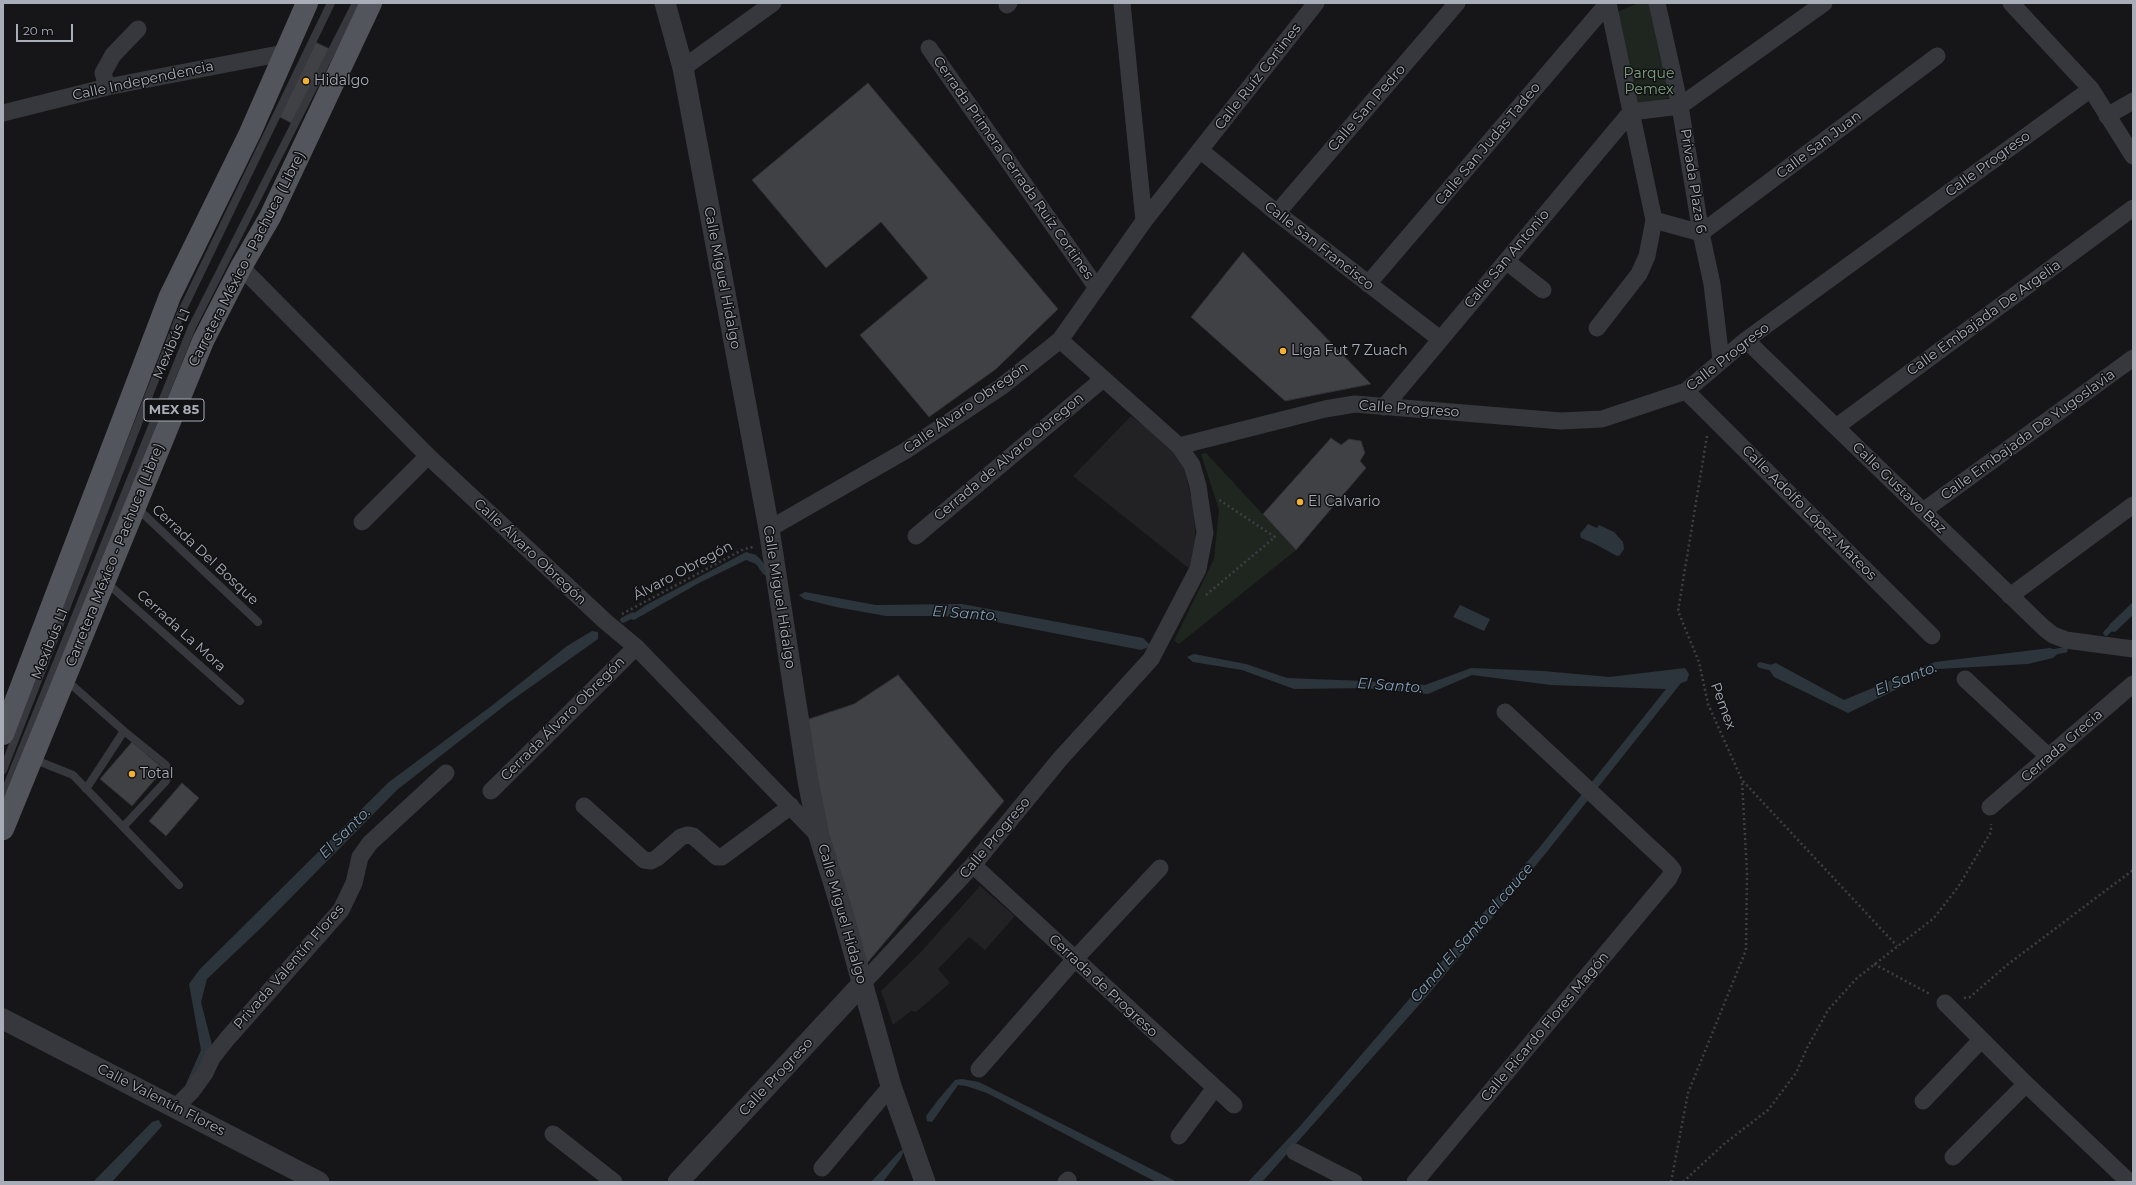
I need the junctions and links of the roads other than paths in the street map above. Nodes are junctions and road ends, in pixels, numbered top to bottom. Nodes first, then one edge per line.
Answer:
1 (306, 3) edge
2 (331, 3) edge
3 (356, 3) edge
4 (371, 3) edge
5 (665, 3) edge
6 (773, 3) edge
7 (1137, 3) edge
8 (1316, 3) edge
9 (1457, 3) edge
10 (1608, 3) edge
11 (1657, 3) edge
12 (1824, 3) edge
13 (2010, 3) edge
14 (1122, 9) edge
15 (138, 29) dead end
16 (929, 48) dead end
17 (284, 53) junction
18 (1937, 56) dead end
19 (683, 68) junction
20 (107, 87) junction
21 (2091, 89) junction
22 (2133, 101) edge
23 (1680, 106) junction
24 (4, 111) edge
25 (1631, 112) junction
26 (2107, 116) junction
27 (1200, 150) junction
28 (2133, 156) edge
29 (2133, 208) edge
30 (1277, 213) junction
31 (1654, 220) junction
32 (1144, 221) junction
33 (1701, 233) junction
34 (1506, 261) junction
35 (241, 267) junction
36 (1368, 284) junction
37 (1097, 288) junction
38 (1542, 290) dead end
39 (1596, 328) dead end
40 (1440, 339) junction
41 (1060, 340) junction
42 (1746, 340) junction
43 (2133, 358) edge
44 (1721, 360) junction
45 (1103, 378) junction
46 (1686, 391) junction
47 (1384, 407) junction
48 (1836, 427) junction
49 (1178, 446) junction
50 (428, 456) junction
51 (2133, 505) edge
52 (135, 506) junction
53 (1923, 511) junction
54 (362, 522) dead end
55 (770, 536) junction
56 (916, 536) dead end
57 (105, 581) junction
58 (2010, 596) junction
59 (258, 622) dead end
60 (1932, 636) dead end
61 (636, 647) junction
62 (2133, 649) edge
63 (65, 679) junction
64 (1965, 679) dead end
65 (2133, 684) edge
66 (240, 701) dead end
67 (1505, 712) dead end
68 (124, 731) junction
69 (3, 734) edge
70 (2049, 757) junction
71 (32, 758) junction
72 (3, 770) edge
73 (446, 773) dead end
74 (86, 789) junction
75 (491, 791) dead end
76 (3, 796) edge
77 (584, 806) dead end
78 (791, 806) junction
79 (1990, 807) road end
80 (123, 827) junction
81 (3, 829) edge
82 (820, 836) junction
83 (973, 865) junction
84 (1160, 868) dead end
85 (178, 885) dead end
86 (1075, 959) junction
87 (862, 984) junction
88 (1945, 1003) road end
89 (3, 1019) edge
90 (1981, 1040) junction
91 (979, 1069) dead end
92 (2026, 1084) junction
93 (891, 1086) junction
94 (1214, 1089) junction
95 (1923, 1100) dead end
96 (1234, 1105) dead end
97 (175, 1108) junction
98 (553, 1134) dead end
99 (1179, 1136) dead end
100 (1295, 1152) dead end
101 (1953, 1157) dead end
102 (822, 1168) dead end
103 (2128, 1179) edge
104 (319, 1182) edge
105 (614, 1182) edge
106 (678, 1182) edge
107 (925, 1182) edge
108 (1354, 1182) edge
109 (1415, 1182) edge

1 - 17 main road, MEX 85
2 - 72 lane, Mexibús L1
3 - 76 lane, Mexibús L1
4 - 35 main road, Carretera México - Pachuca (Libre) / MEX 85
5 - 19 street, Calle Miguel Hidalgo
6 - 19 street
7 - 14 street
8 - 27 street, Calle Ruíz Cortines
9 - 30 street, Calle San Pedro
10 - 25 street
10 - 36 street, Calle San Judas Tadeo
11 - 23 street, Privada Plaza 6
12 - 23 street
13 - 21 street
14 - 32 street
15 - 20 street
16 - 37 street, Cerrada Primera Cerrada Ruíz Cortines
17 - 20 street, Calle Independencia
17 - 69 main road, MEX 85
18 - 33 street, Calle San Juan
19 - 55 street, Calle Miguel Hidalgo
20 - 24 street, Calle Independencia
21 - 26 street
21 - 42 street, Calle Progreso
22 - 26 street
23 - 25 street
23 - 33 street, Privada Plaza 6
25 - 31 street
25 - 34 street, Calle San Antonio
26 - 28 street
27 - 30 street, Calle San Francisco
27 - 32 street, Calle Álvaro Obregón
29 - 48 street, Calle Embajada De Argelia
30 - 36 street, Calle San Francisco
31 - 33 street
31 - 39 street
32 - 37 street, Calle Álvaro Obregón
33 - 44 street, Privada Plaza 6
34 - 38 street
34 - 40 street, Calle San Antonio
35 - 50 street, Calle Álvaro Obregón
35 - 52 main road, Carretera México - Pachuca (Libre) / MEX 85
36 - 40 street, Calle San Francisco
37 - 41 street, Calle Álvaro Obregón
40 - 47 street, Calle San Antonio
41 - 45 street, Calle Progreso
41 - 55 street, Calle Álvaro Obregón
42 - 44 street, Calle Progreso
42 - 48 street, Calle Gustavo Baz
43 - 53 street, Calle Embajada De Yugoslavia
44 - 46 street, Calle Progreso
45 - 49 street, Calle Progreso
45 - 56 street, Cerrada de Alvaro Obregon
46 - 47 street, Calle Progreso
46 - 60 street, Calle Adolfo López Mateos
47 - 49 street, Calle Progreso
48 - 53 street, Calle Gustavo Baz
49 - 83 street, Calle Progreso
50 - 54 street
50 - 61 street, Calle Álvaro Obregón
51 - 58 street
52 - 57 main road, Carretera México - Pachuca (Libre) / MEX 85
52 - 59 lane, Cerrada Del Bosque
53 - 58 street, Calle Gustavo Baz
55 - 82 street, Calle Miguel Hidalgo
57 - 63 main road, Carretera México - Pachuca (Libre) / MEX 85
57 - 66 lane, Cerrada La Mora
58 - 62 street, Calle Gustavo Baz
61 - 75 street, Cerrada Álvaro Obregón
61 - 78 street, Calle Álvaro Obregón
63 - 68 lane
63 - 71 main road, Carretera México - Pachuca (Libre) / MEX 85
64 - 70 street
65 - 70 street, Cerrada Grecia
67 - 109 street, Calle Ricardo Flores Magón
68 - 74 lane
68 - 80 lane
70 - 79 street, Cerrada Grecia
71 - 74 lane
71 - 81 main road, Carretera México - Pachuca (Libre) / MEX 85
73 - 97 street, Privada Valentín Flores
74 - 80 lane
77 - 78 street
78 - 82 street, Calle Álvaro Obregón
80 - 85 lane
82 - 87 street, Calle Miguel Hidalgo
83 - 86 street, Cerrada de Progreso
83 - 87 street, Calle Progreso
84 - 86 street
86 - 91 street
86 - 94 street, Cerrada de Progreso
87 - 93 street, Calle Miguel Hidalgo
87 - 106 street, Calle Progreso
88 - 90 street
89 - 97 street, Calle Valentín Flores
90 - 92 street
90 - 95 street
92 - 101 street
92 - 103 street
93 - 102 street
93 - 107 street, Calle Miguel Hidalgo
94 - 96 street, Cerrada de Progreso
94 - 99 street
97 - 104 street, Calle Valentín Flores
98 - 105 street
100 - 108 street

